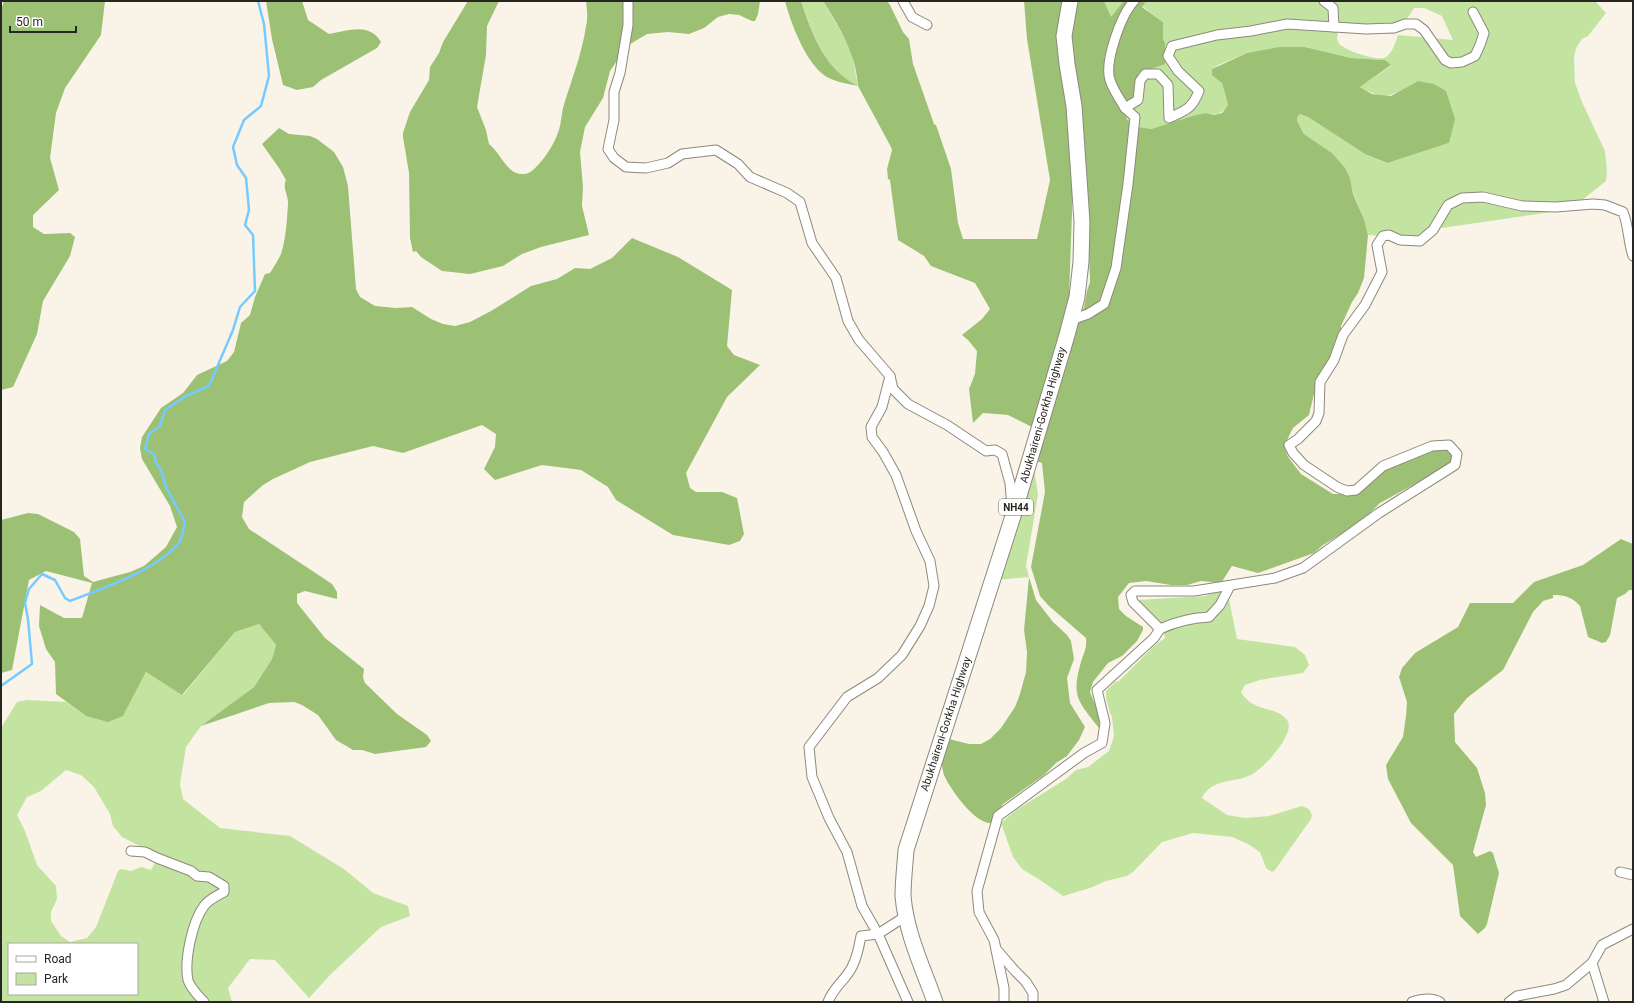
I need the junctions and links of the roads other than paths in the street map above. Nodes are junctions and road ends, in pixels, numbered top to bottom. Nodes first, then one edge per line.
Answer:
1 (628, 1) edge
2 (903, 1) edge
3 (1070, 1) edge
4 (1134, 1) edge
5 (1324, 1) edge
6 (1473, 12) dead end
7 (927, 25) dead end
8 (1334, 27) junction
9 (1125, 108) junction
10 (1633, 256) edge
11 (1071, 320) junction
12 (890, 376) junction
13 (1013, 516) junction
14 (1230, 586) junction
15 (1160, 628) junction
16 (131, 851) dead end
17 (1620, 872) dead end
18 (1633, 875) edge
19 (906, 916) junction
20 (1633, 929) edge
21 (878, 934) junction
22 (996, 949) junction
23 (1592, 963) junction
24 (204, 1002) edge
25 (828, 1002) edge
26 (908, 1002) edge
27 (935, 1002) edge
28 (1004, 1002) edge
29 (1033, 1002) edge
30 (1412, 1002) edge
31 (1440, 1002) edge
32 (1509, 1002) edge
33 (1604, 1002) edge

1 - 12 street
2 - 7 street
3 - 11 main road, Abukhaireni-Gorkha Highway / NH44
4 - 9 street
5 - 8 street
6 - 8 street
8 - 9 street
9 - 11 street
10 - 14 street
11 - 13 main road, Abukhaireni-Gorkha Highway / NH44
12 - 13 street
12 - 21 street
13 - 19 main road, Abukhaireni-Gorkha Highway / NH44
14 - 15 street
14 - 15 street
15 - 22 street
16 - 24 street
17 - 18 street
19 - 21 street
19 - 27 main road, Abukhaireni-Gorkha Highway / NH44
20 - 23 street
21 - 25 street
21 - 26 street
22 - 28 street
22 - 29 street
23 - 32 street
23 - 33 street
30 - 31 street

